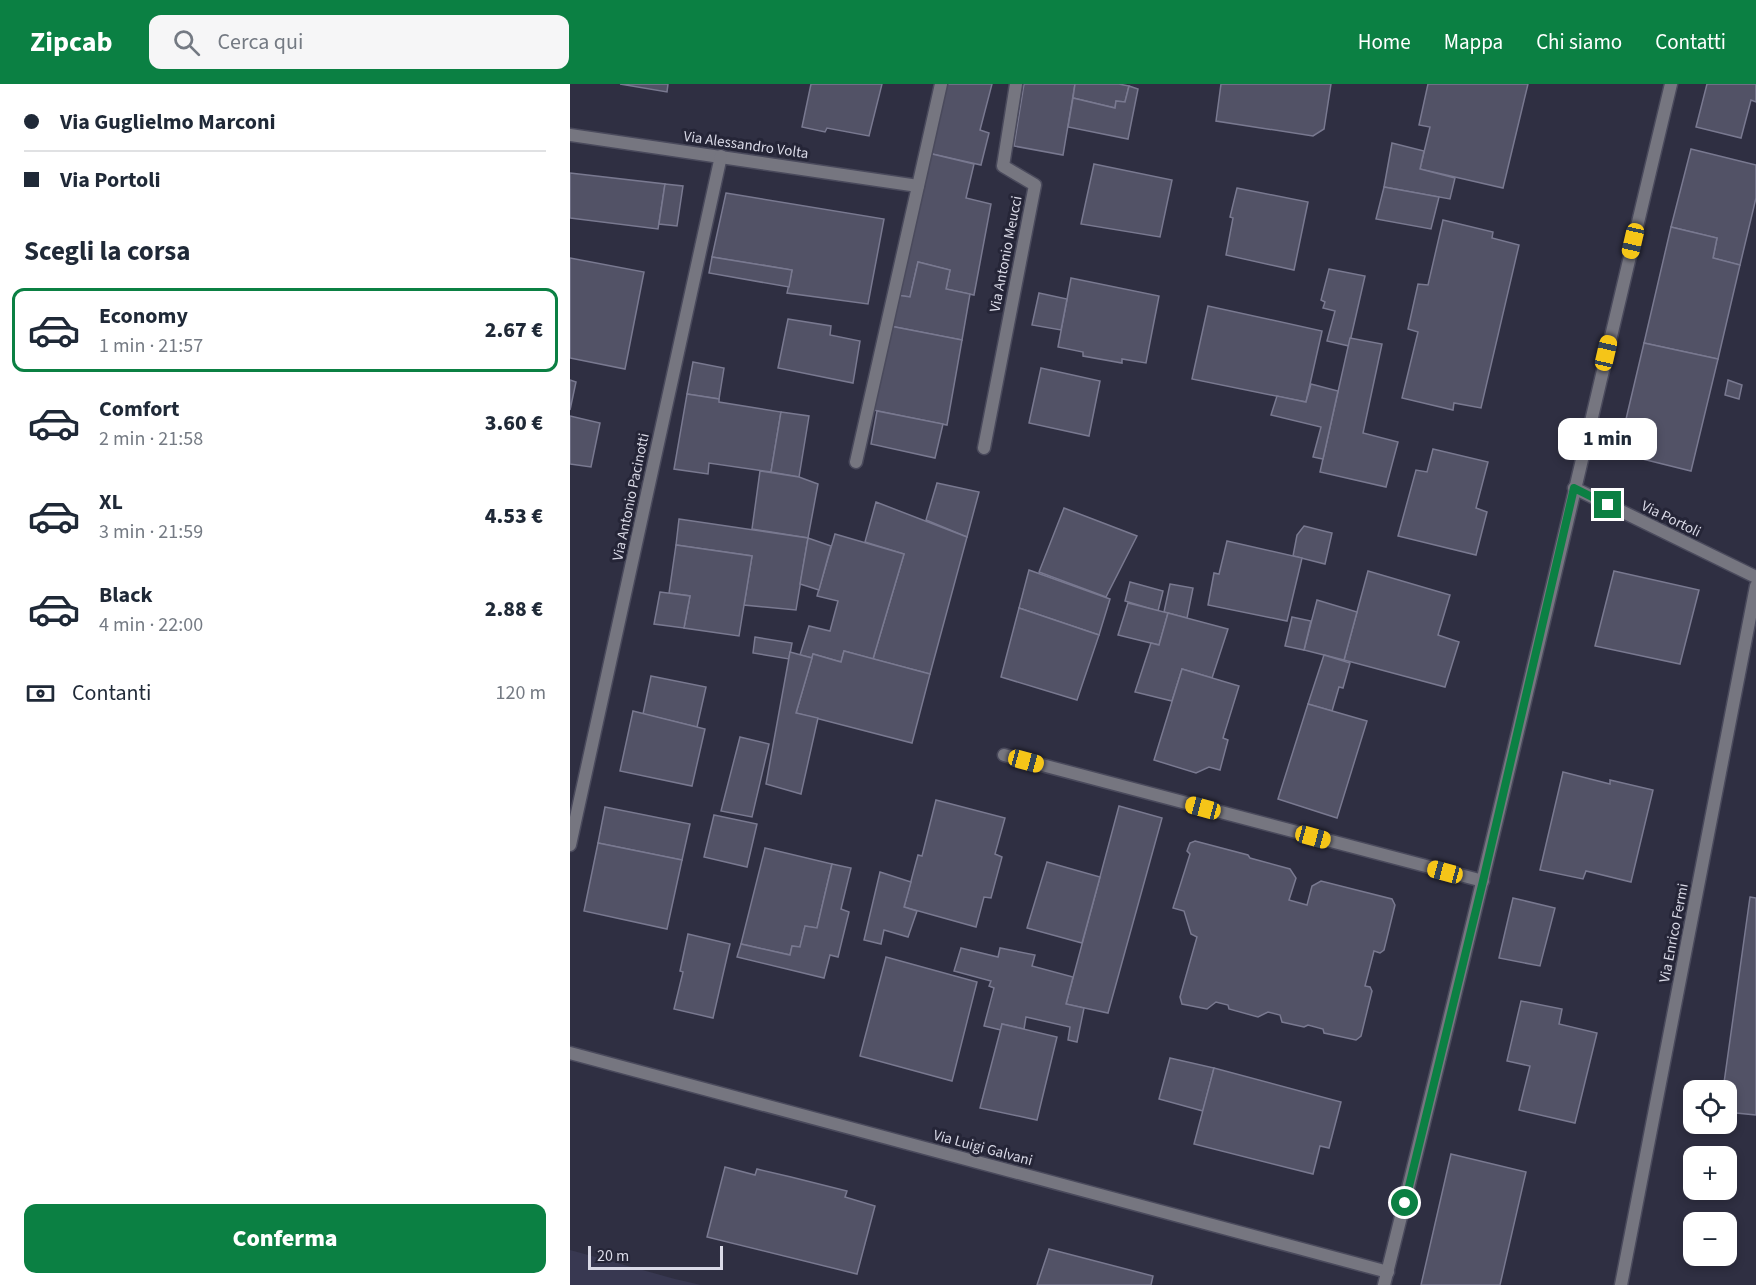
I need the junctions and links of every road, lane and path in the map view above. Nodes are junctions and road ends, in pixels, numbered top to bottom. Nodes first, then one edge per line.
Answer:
1 (941, 84) edge
2 (1016, 84) edge
3 (1671, 84) edge
4 (570, 135) edge
5 (721, 156) junction
6 (918, 186) junction
7 (984, 448) dead end
8 (856, 462) dead end
9 (1574, 488) junction
10 (1756, 577) edge
11 (1756, 586) edge
12 (1004, 755) dead end
13 (570, 844) edge
14 (1483, 881) junction
15 (570, 1053) edge
16 (1388, 1272) junction
17 (1384, 1285) edge
18 (1621, 1285) edge

1 - 6 street
2 - 7 street, Via Antonio Meucci
3 - 9 street
4 - 5 street, Via Alessandro Volta
5 - 6 street, Via Alessandro Volta
5 - 13 street, Via Antonio Pacinotti
6 - 8 street
9 - 10 street, Via Portoli
9 - 14 street
11 - 18 street, Via Enrico Fermi
12 - 14 street
14 - 16 street
15 - 16 street, Via Luigi Galvani
16 - 17 street

